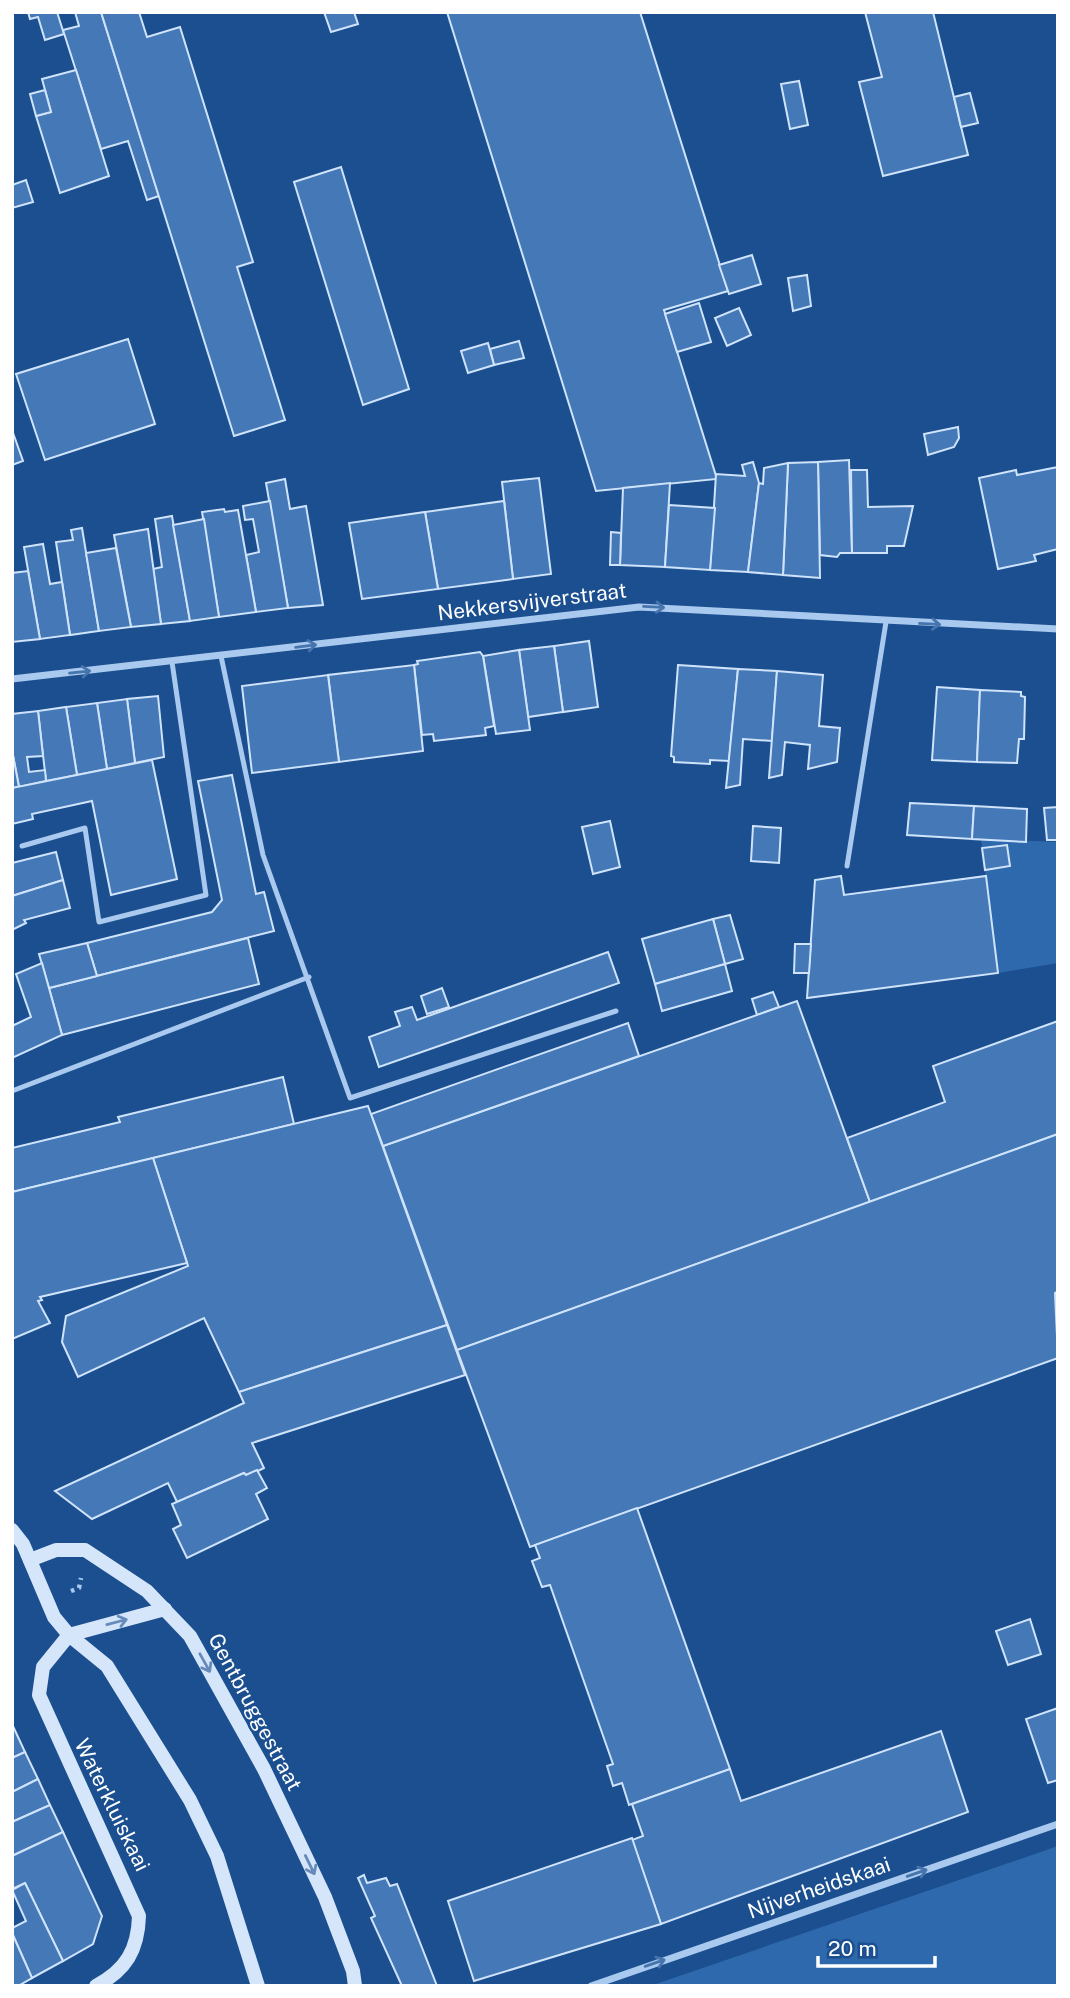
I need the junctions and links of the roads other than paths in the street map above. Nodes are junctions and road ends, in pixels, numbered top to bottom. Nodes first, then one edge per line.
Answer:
1 (886, 622) junction
2 (1058, 629) edge
3 (221, 656) junction
4 (172, 662) junction
5 (12, 679) edge
6 (22, 845) dead end
7 (847, 866) dead end
8 (309, 977) junction
9 (616, 1010) dead end
10 (12, 1091) edge
11 (12, 1530) edge
12 (30, 1560) junction
13 (165, 1609) junction
14 (69, 1635) junction
15 (1058, 1824) edge
16 (354, 1978) edge
17 (96, 1986) edge
18 (258, 1986) edge
19 (361, 1986) edge
20 (591, 1986) edge

1 -> 2 street, Nekkersvijverstraat
3 -> 1 street, Nekkersvijverstraat
1 - 7 lane
3 - 4 street, Nekkersvijverstraat
3 - 8 lane
5 -> 4 street, Nekkersvijverstraat
4 - 6 lane
8 - 9 lane
8 - 10 lane
11 - 12 street
12 - 13 street, Gentbruggestraat
12 - 14 street
14 -> 13 street
13 -> 16 street, Gentbruggestraat
14 - 17 street, Waterkluiskaai
14 - 18 street
20 -> 15 street, Nijverheidskaai
16 - 19 street, Gentbruggestraat

